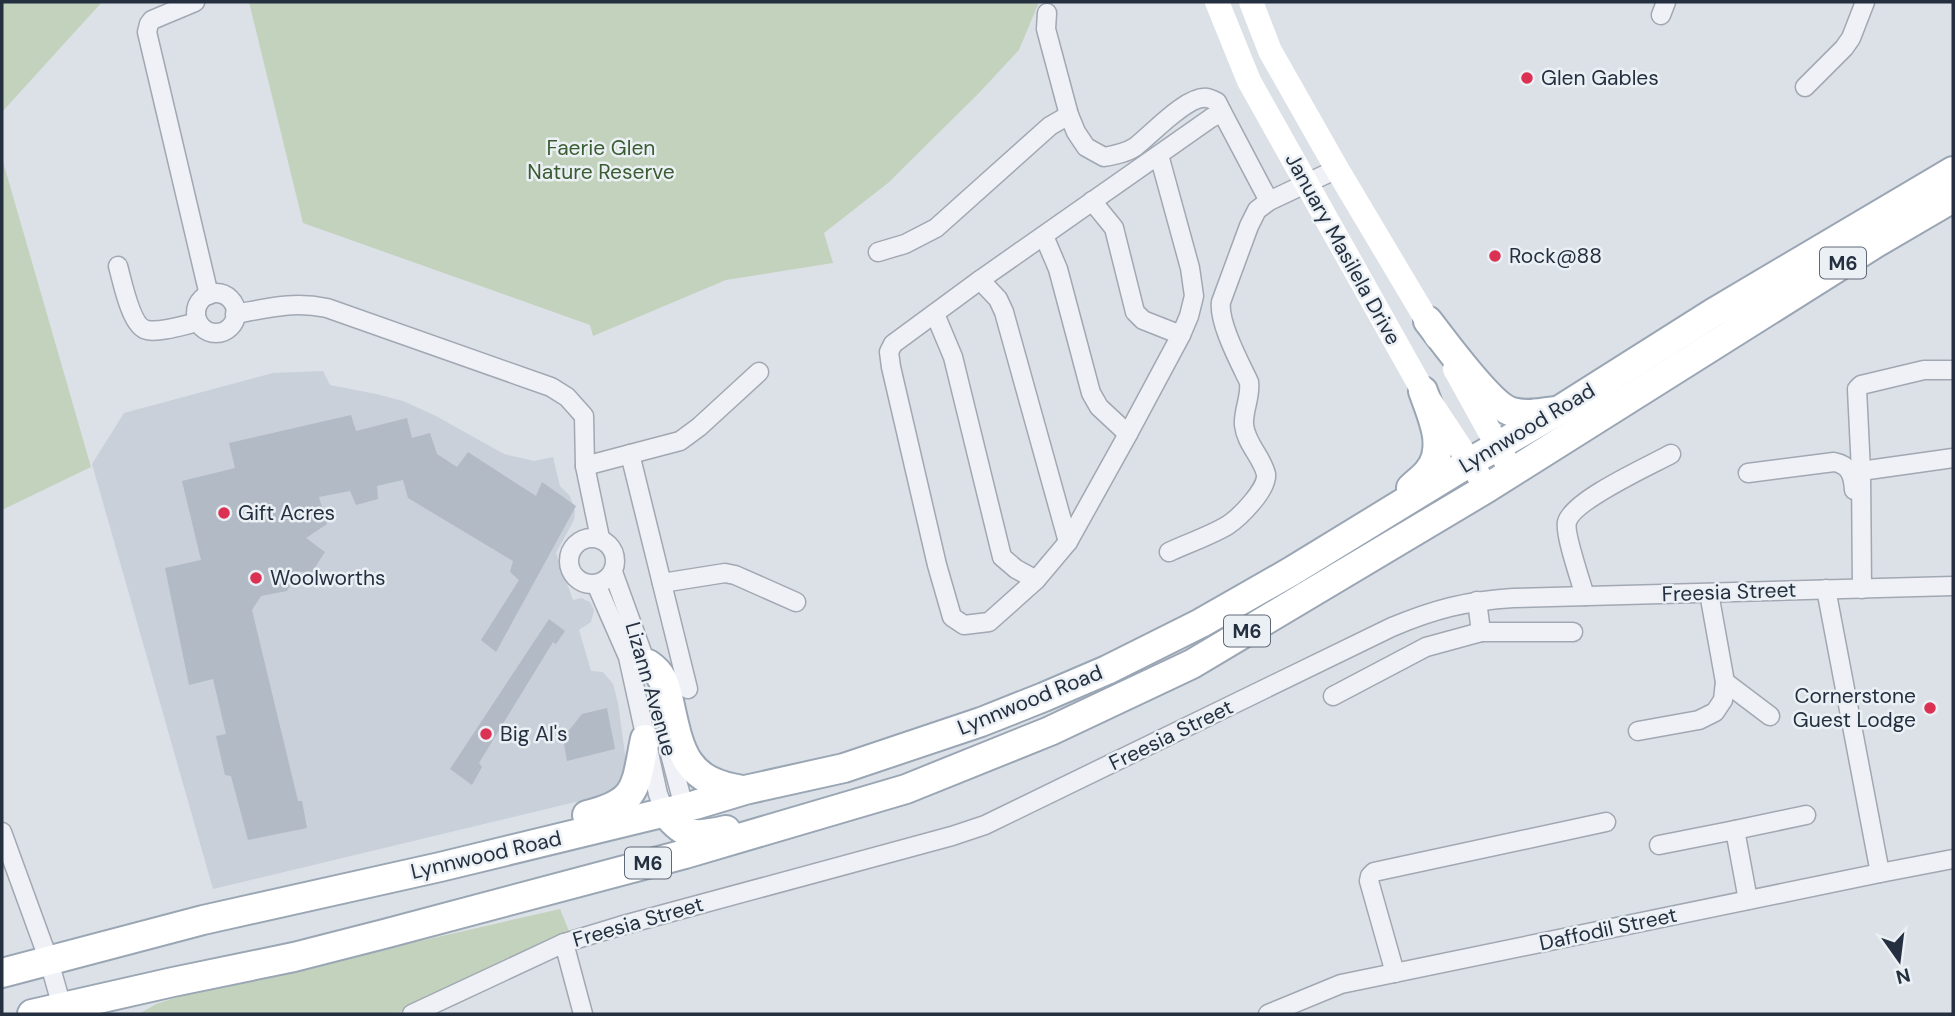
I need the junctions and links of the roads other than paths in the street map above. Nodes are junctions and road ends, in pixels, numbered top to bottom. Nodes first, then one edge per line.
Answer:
1 (195, 2) edge
2 (1217, 2) edge
3 (1251, 2) edge
4 (1864, 2) edge
5 (1047, 13) dead end
6 (1805, 87) dead end
7 (1222, 112) junction
8 (1069, 115) junction
9 (1159, 155) junction
10 (1337, 169) junction
11 (1953, 171) edge
12 (1307, 184) junction
13 (1953, 198) edge
14 (1092, 201) junction
15 (1269, 201) junction
16 (1044, 236) junction
17 (878, 252) dead end
18 (118, 266) dead end
19 (980, 280) junction
20 (209, 295) junction
21 (235, 314) junction
22 (935, 314) junction
23 (1428, 321) junction
24 (198, 322) junction
25 (1181, 335) junction
26 (1953, 370) edge
27 (759, 372) dead end
28 (1423, 391) junction
29 (1558, 411) junction
30 (1128, 434) junction
31 (1499, 447) junction
32 (630, 454) junction
33 (1671, 454) dead end
34 (1953, 458) edge
35 (1470, 462) junction
36 (585, 467) junction
37 (1861, 471) junction
38 (1748, 472) dead end
39 (1511, 473) junction
40 (1487, 488) junction
41 (589, 495) junction
42 (1354, 533) junction
43 (600, 538) junction
44 (1068, 542) junction
45 (576, 543) junction
46 (1169, 552) dead end
47 (613, 572) junction
48 (1037, 580) junction
49 (662, 583) junction
50 (596, 584) junction
51 (1953, 586) edge
52 (1826, 589) junction
53 (1859, 589) junction
54 (1709, 593) junction
55 (1585, 596) junction
56 (1477, 601) junction
57 (796, 602) dead end
58 (1481, 632) junction
59 (1573, 632) dead end
60 (648, 664) junction
61 (1725, 682) junction
62 (688, 689) dead end
63 (1333, 696) dead end
64 (1770, 716) dead end
65 (1638, 731) dead end
66 (645, 739) junction
67 (996, 751) junction
68 (745, 790) junction
69 (1806, 815) dead end
70 (679, 817) junction
71 (1606, 822) dead end
72 (1735, 830) junction
73 (2, 832) edge
74 (1659, 845) dead end
75 (1953, 859) edge
76 (640, 865) junction
77 (440, 867) junction
78 (1880, 873) junction
79 (1748, 900) junction
80 (564, 943) junction
81 (49, 961) junction
82 (2, 973) edge
83 (1395, 973) junction
84 (173, 982) junction
85 (63, 1010) edge
86 (32, 1014) edge
87 (122, 1014) edge
88 (412, 1014) edge
89 (583, 1014) edge
90 (1268, 1014) edge

1 - 20 street
2 - 12 main road, January Masilela Drive
3 - 10 main road, January Masilela Drive
4 - 6 street
5 - 8 street
7 - 8 street
7 - 9 street
7 - 15 street
8 - 17 street
9 - 14 street
9 - 25 street
10 - 12 street
10 - 23 main road, January Masilela Drive
11 - 29 main road, Lynnwood Road / M6
12 - 15 street
12 - 28 main road, January Masilela Drive
13 - 39 main road, Lynnwood Road / M6
14 - 16 street
14 - 25 street
15 - 46 street
16 - 19 street
16 - 30 street
18 - 24 street
19 - 22 street
19 - 44 street
20 - 21 street
20 - 24 street
21 - 24 street
21 - 36 street
22 - 48 street
22 - 48 street
23 - 29 main road
23 - 31 main road, January Masilela Drive
25 - 30 street
26 - 37 street
27 - 32 street
28 - 35 main road, January Masilela Drive
28 - 42 main road
29 - 31 main road, Lynnwood Road / M6
30 - 44 street
31 - 35 main road, Lynnwood Road / M6
31 - 39 main road, January Masilela Drive
32 - 36 street
32 - 49 street
33 - 55 street
34 - 37 street
35 - 40 main road, January Masilela Drive
35 - 42 main road, Lynnwood Road / M6
36 - 41 street
37 - 53 street
38 - 53 street
39 - 40 main road, Lynnwood Road / M6
40 - 67 main road, Lynnwood Road / M6
41 - 43 street
41 - 45 street
42 - 68 main road, Lynnwood Road / M6
43 - 45 street
43 - 47 street
44 - 48 street
45 - 50 street
47 - 50 street
47 - 60 street, Lizann Avenue
49 - 57 street
49 - 62 street
50 - 66 street, Lizann Avenue
51 - 53 street, Freesia Street
52 - 53 street, Freesia Street
52 - 54 street, Freesia Street
52 - 78 street
54 - 55 street, Freesia Street
54 - 61 street
55 - 56 street, Freesia Street
56 - 58 street
56 - 80 street, Freesia Street
58 - 59 street
58 - 63 street
60 - 68 main road
60 - 70 street, Lizann Avenue
61 - 64 street
61 - 65 street
66 - 70 street, Lizann Avenue
66 - 77 main road
67 - 70 main road
67 - 76 main road, Lynnwood Road / M6
68 - 70 main road, Lynnwood Road / M6
69 - 72 street
70 - 76 main road
70 - 77 main road, Lynnwood Road / M6
71 - 83 street
72 - 74 street
72 - 79 street
73 - 81 street
75 - 78 street, Daffodil Street
76 - 84 main road, Lynnwood Road / M6
77 - 81 main road, Lynnwood Road / M6
78 - 79 street, Daffodil Street
79 - 83 street, Daffodil Street
80 - 88 street, Freesia Street
80 - 89 street
81 - 82 main road, Lynnwood Road / M6
81 - 85 street
83 - 90 street, Daffodil Street
84 - 85 main road, Lynnwood Road / M6
84 - 87 main road
85 - 86 main road, Lynnwood Road / M6

